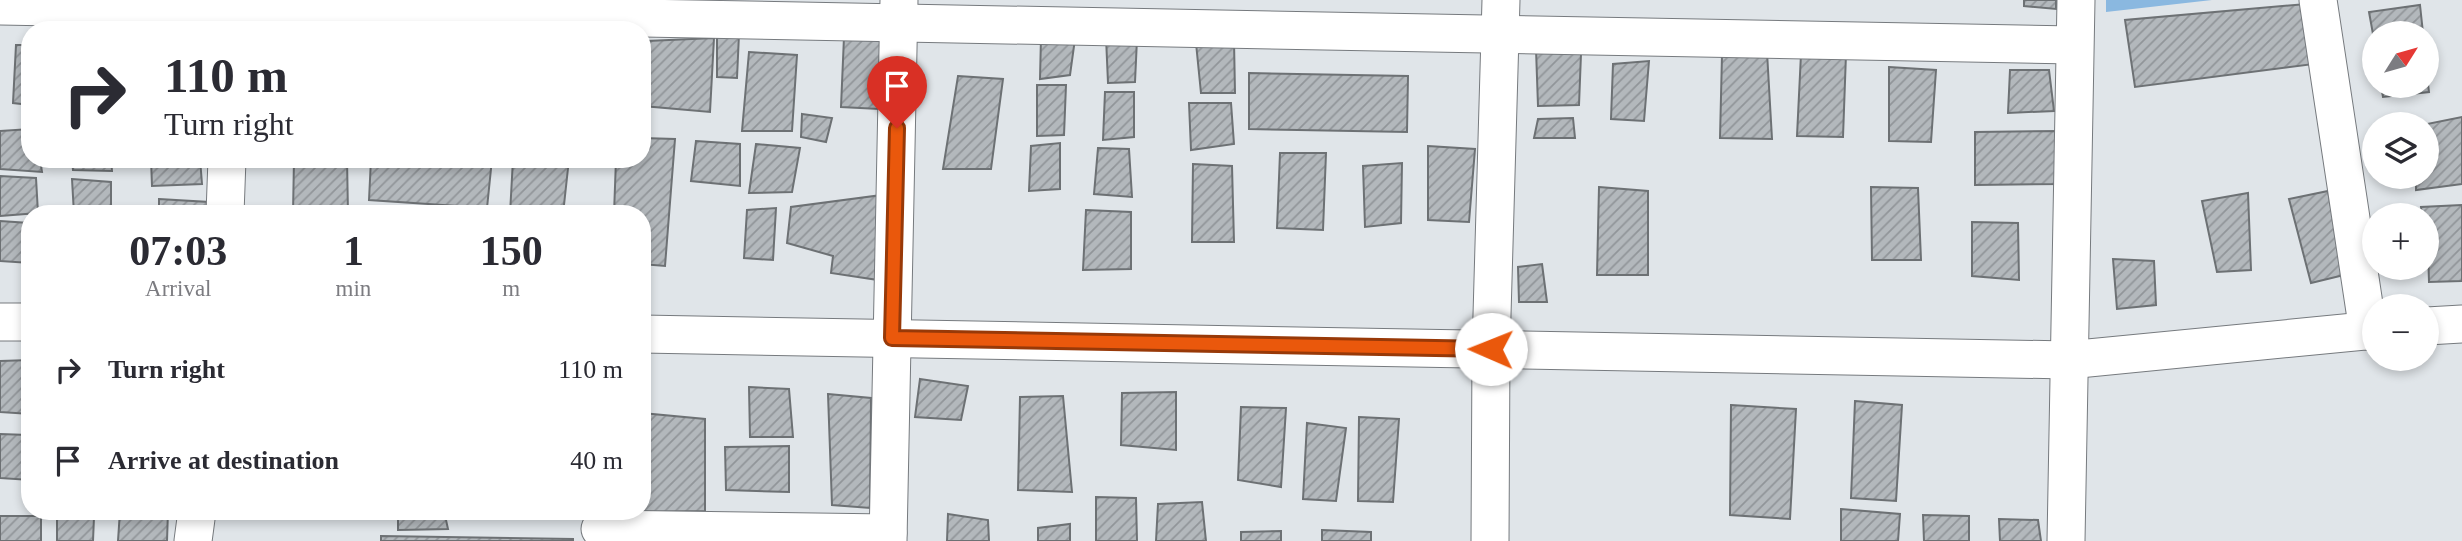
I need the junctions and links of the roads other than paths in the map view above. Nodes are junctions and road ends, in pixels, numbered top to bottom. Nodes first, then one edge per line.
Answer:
1 (2076, 0) edge
2 (2318, 0) edge
3 (0, 6) edge
4 (899, 12) edge
5 (231, 13) edge
6 (1080, 13) edge
7 (1500, 17) edge
8 (2074, 45) junction
9 (227, 168) edge
10 (225, 205) edge
11 (2366, 294) edge
12 (0, 322) edge
13 (21, 322) edge
14 (2462, 324) edge
15 (2439, 325) edge
16 (2362, 331) edge
17 (651, 334) edge
18 (892, 338) junction
19 (1491, 349) junction
20 (2068, 360) junction
21 (196, 520) edge
22 (600, 527) edge
23 (888, 537) edge
24 (193, 541) edge
25 (1490, 541) edge
26 (2066, 541) edge

1 - 8 street
2 - 11 street
3 - 5 street
4 - 5 street
4 - 6 street
4 - 18 street
6 - 7 street
7 - 8 street
7 - 19 street
8 - 20 street
9 - 10 street
12 - 13 street
14 - 15 street
16 - 20 street
17 - 18 street
18 - 19 street
18 - 23 street
19 - 20 street
19 - 25 street
20 - 26 street
21 - 24 street
22 - 23 street

